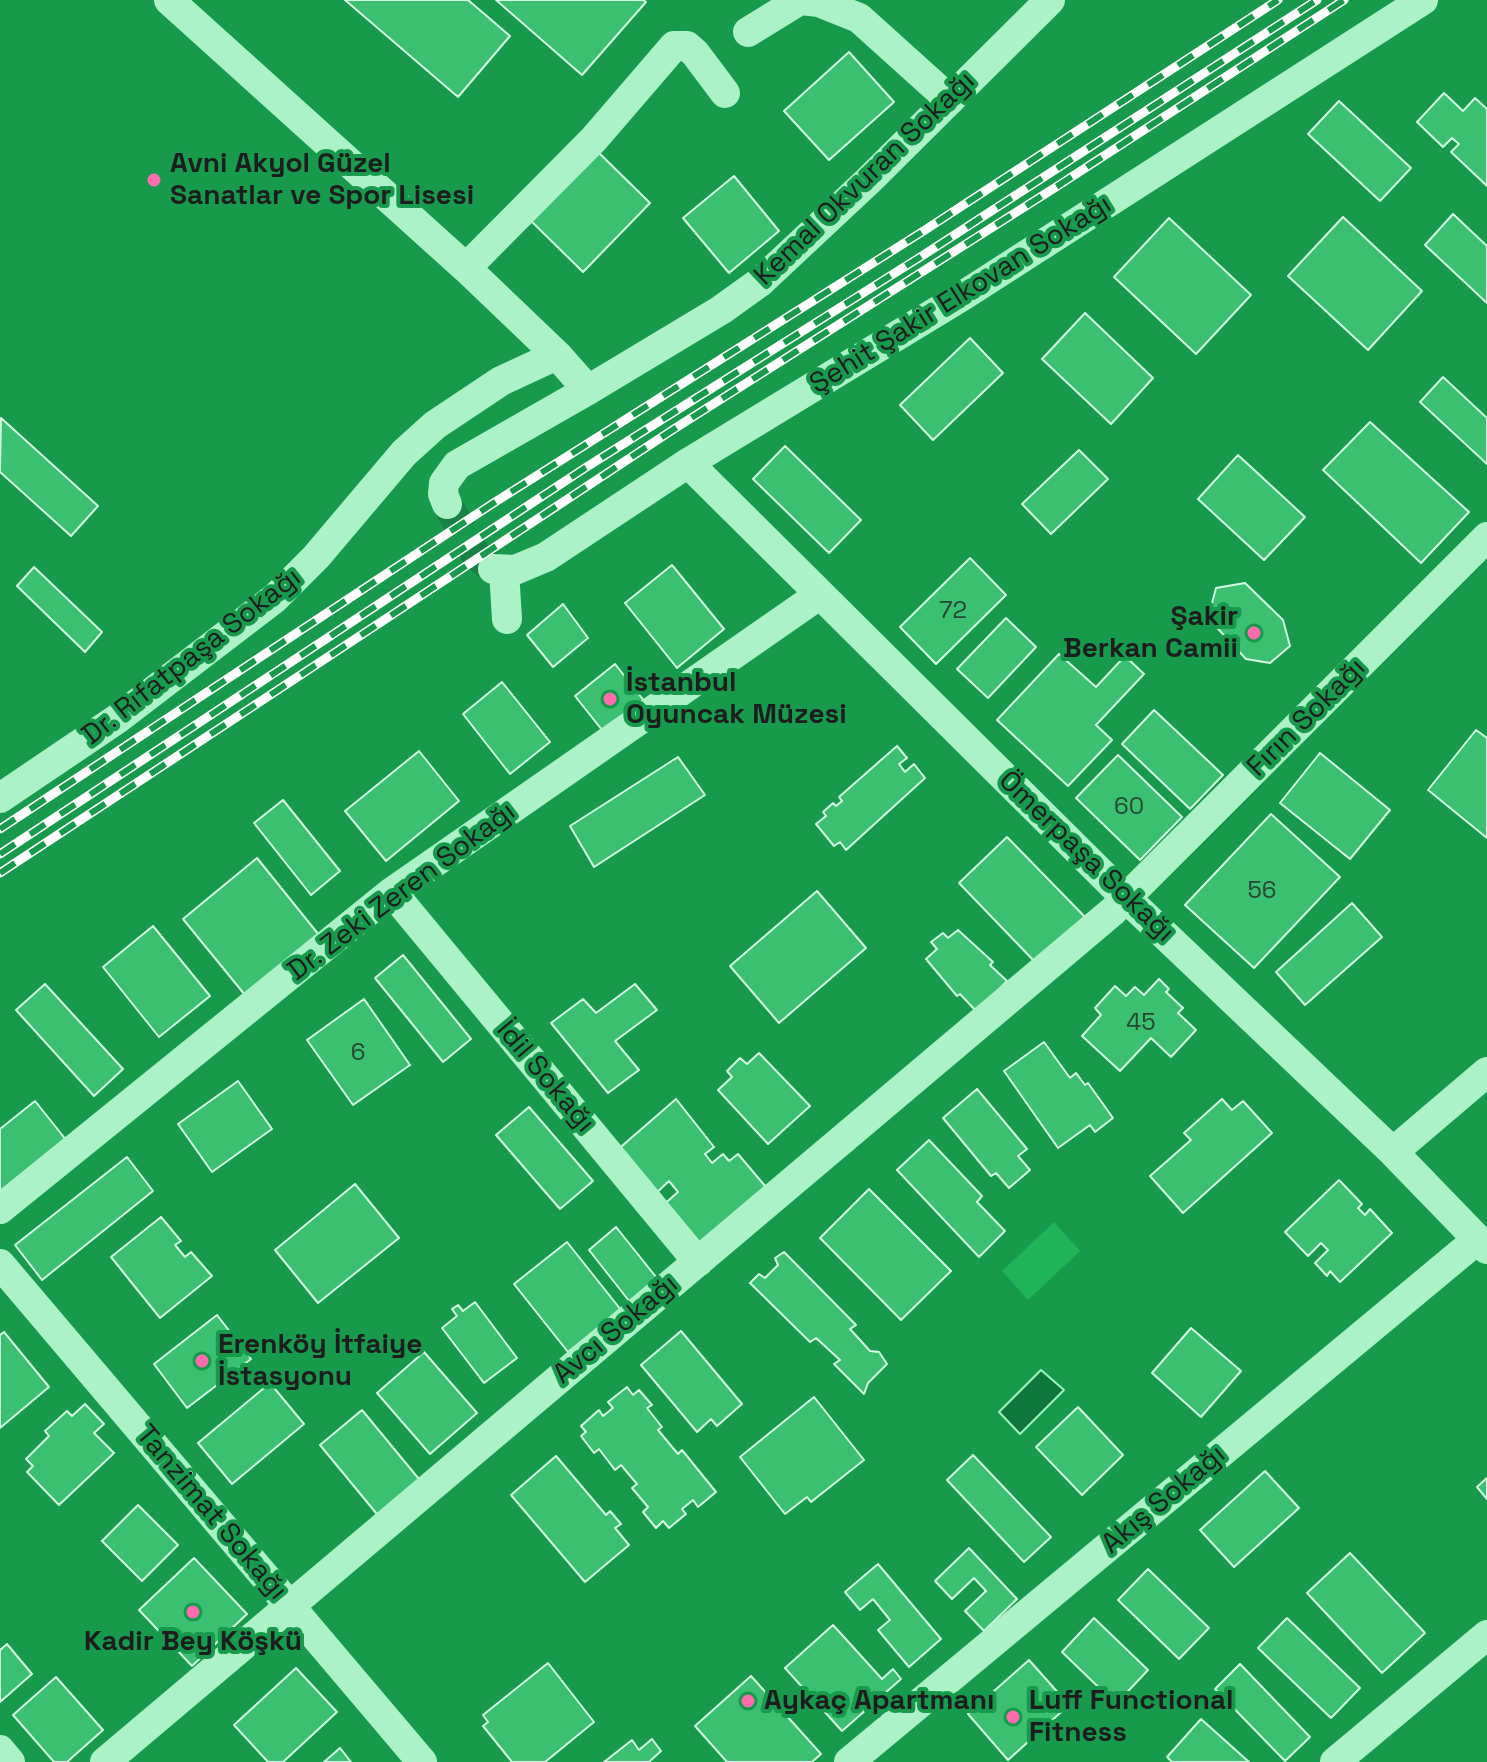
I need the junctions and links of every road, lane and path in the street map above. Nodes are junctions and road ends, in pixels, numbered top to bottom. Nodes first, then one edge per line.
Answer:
1 (169, 0) edge
2 (800, 0) edge
3 (1050, 0) edge
4 (1423, 0) edge
5 (748, 32) dead end
6 (725, 93) dead end
7 (950, 100) junction
8 (466, 268) junction
9 (557, 355) junction
10 (588, 390) junction
11 (688, 463) junction
12 (447, 504) tunnel mouth
13 (1487, 537) edge
14 (819, 595) junction
15 (507, 619) dead end
16 (0, 798) edge
17 (392, 892) junction
18 (1126, 898) junction
19 (1487, 1072) edge
20 (1393, 1152) junction
21 (0, 1209) edge
22 (1482, 1244) edge
23 (698, 1262) junction
24 (0, 1264) edge
25 (289, 1605) junction
26 (1487, 1635) edge
27 (0, 1750) edge
28 (10, 1762) edge
29 (105, 1762) edge
30 (422, 1762) edge
31 (849, 1762) edge
32 (1335, 1762) edge

1 - 8 street
2 - 5 street
2 - 7 street
3 - 7 street, Kemal Okvuran Sokağı
4 - 11 street, Şehit Şakir Elkovan Sokağı
6 - 8 street
7 - 10 street, Kemal Okvuran Sokağı
8 - 9 street
9 - 10 street
9 - 16 street, Dr. Rıfatpaşa Sokağı
10 - 12 street, Kemal Okvuran Sokağı
11 - 14 street, Ömerpaşa Sokağı
11 - 15 street, Şehit Şakir Elkovan Sokağı
13 - 18 street, Fırın Sokağı
14 - 17 street, Dr. Zeki Zeren Sokağı
14 - 18 street, Ömerpaşa Sokağı
17 - 21 street, Dr. Zeki Zeren Sokağı
17 - 23 street, İdil Sokağı
18 - 20 street, Ömerpaşa Sokağı
18 - 23 street, Avcı Sokağı
19 - 20 street
20 - 22 street, Ömerpaşa Sokağı
22 - 31 street, Akış Sokağı
23 - 25 street, Avcı Sokağı
24 - 25 street, Tanzimat Sokağı
25 - 29 street, Avcı Sokağı
25 - 30 street, Tanzimat Sokağı
26 - 32 street
27 - 28 street

